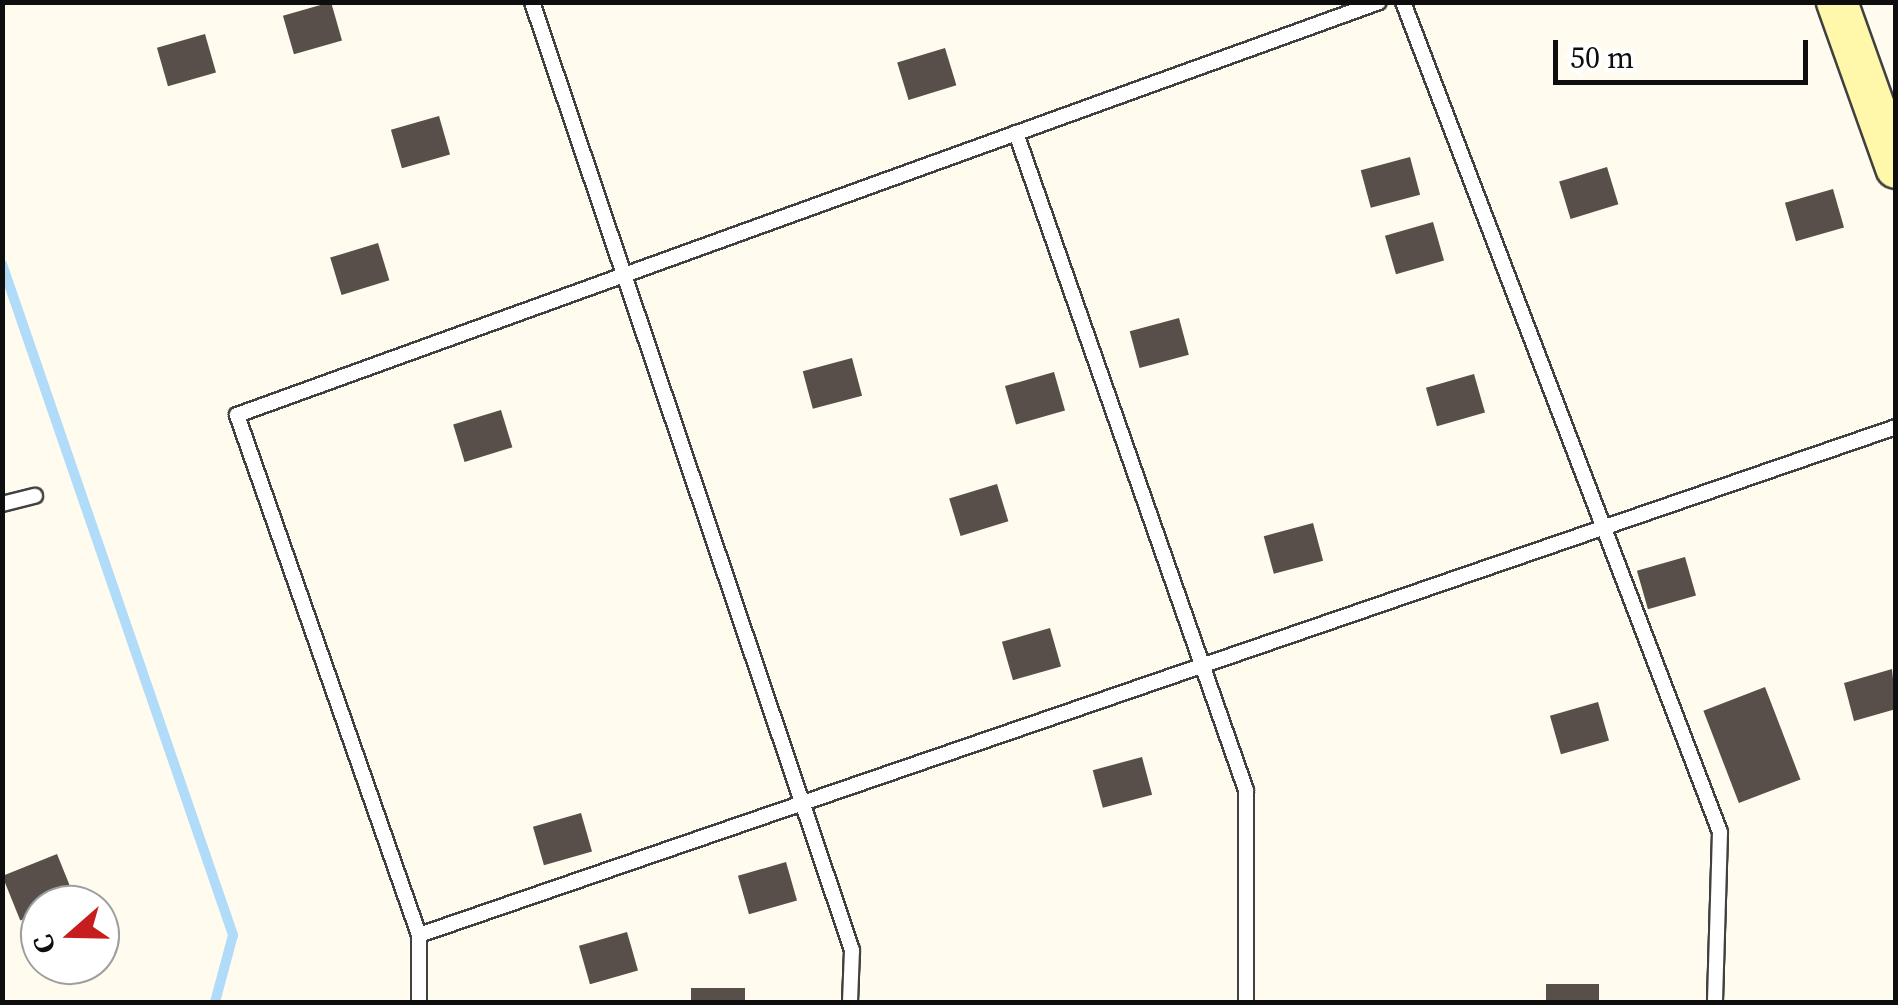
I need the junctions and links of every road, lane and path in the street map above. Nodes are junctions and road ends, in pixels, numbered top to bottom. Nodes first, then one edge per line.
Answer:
1 (532, 2) edge
2 (1379, 2) edge
3 (1403, 2) edge
4 (1837, 2) edge
5 (1016, 133) junction
6 (1896, 168) edge
7 (625, 275) junction
8 (1896, 427) edge
9 (35, 496) dead end
10 (2, 504) edge
11 (1604, 529) junction
12 (1204, 666) junction
13 (801, 804) junction
14 (419, 935) junction
15 (420, 1002) edge
16 (850, 1002) edge
17 (1246, 1002) edge
18 (1715, 1002) edge

1 - 7 lane
2 - 5 lane
3 - 11 lane
4 - 6 street
5 - 7 lane
5 - 12 lane
7 - 13 lane
7 - 14 lane
8 - 11 lane
9 - 10 lane
11 - 12 lane
11 - 18 lane
12 - 13 lane
12 - 17 lane
13 - 14 lane
13 - 16 lane
14 - 15 lane

